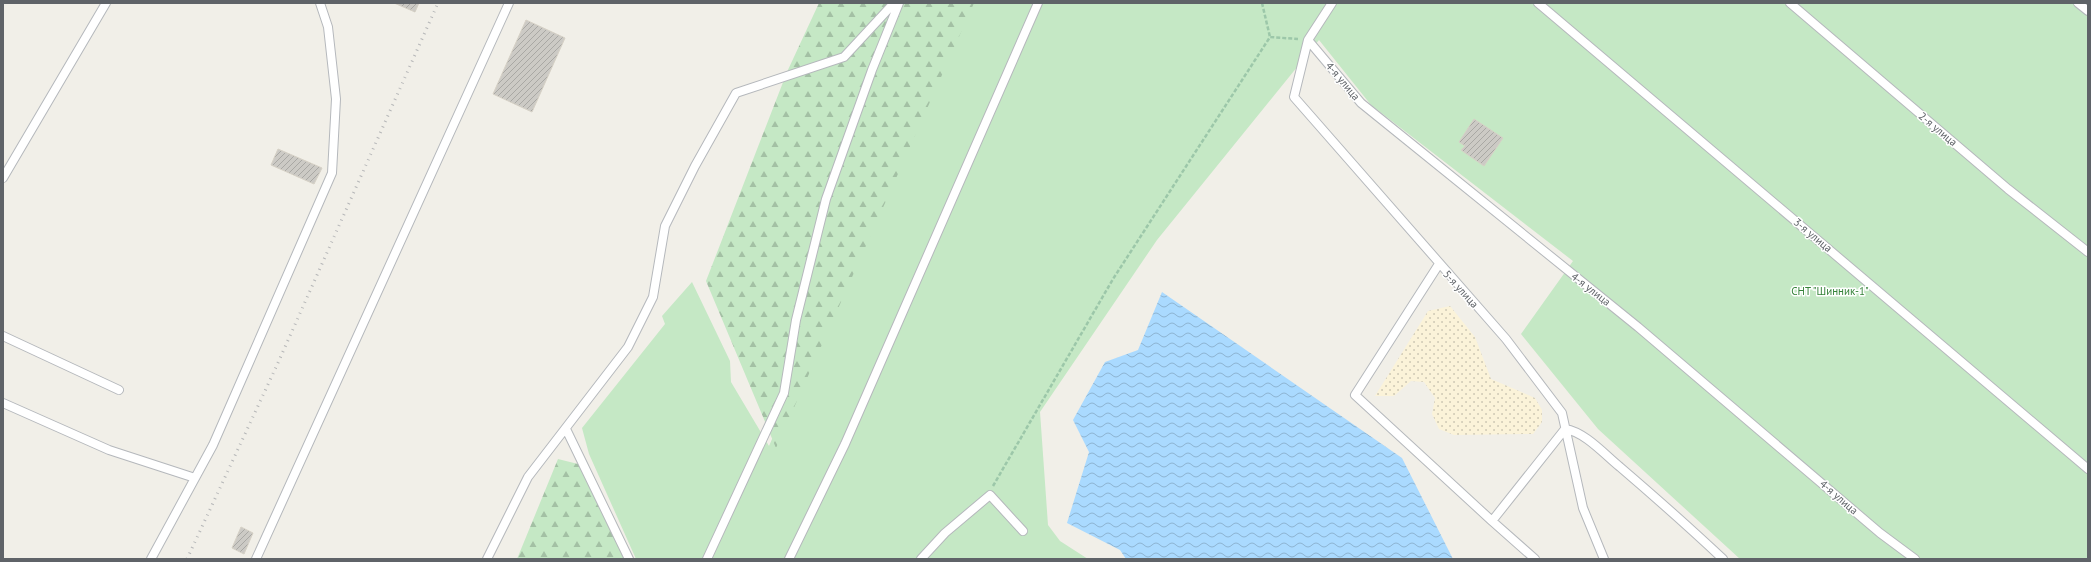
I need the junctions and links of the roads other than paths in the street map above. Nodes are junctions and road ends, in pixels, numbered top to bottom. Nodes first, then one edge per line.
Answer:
1 (106, 3) edge
2 (320, 3) edge
3 (509, 3) edge
4 (894, 3) edge
5 (899, 3) edge
6 (1038, 3) edge
7 (1332, 3) edge
8 (1538, 3) edge
9 (1790, 3) edge
10 (2078, 3) edge
11 (2088, 11) edge
12 (1308, 40) junction
13 (3, 178) edge
14 (2088, 252) edge
15 (1439, 264) junction
16 (3, 336) edge
17 (119, 390) dead end
18 (3, 403) edge
19 (566, 429) junction
20 (1565, 429) junction
21 (2088, 469) edge
22 (195, 478) junction
23 (1492, 521) junction
24 (1023, 531) dead end
25 (150, 559) edge
26 (256, 559) edge
27 (487, 559) edge
28 (629, 559) edge
29 (707, 559) edge
30 (790, 559) edge
31 (921, 559) edge
32 (1535, 559) edge
33 (1604, 559) edge
34 (1723, 559) edge
35 (1915, 559) edge

1 - 13 lane
2 - 22 lane
3 - 26 lane
4 - 19 lane
5 - 29 lane
6 - 30 lane
7 - 12 lane
8 - 21 lane, 3-я улица
9 - 14 lane, 2-я улица
10 - 11 lane
12 - 15 lane, 5-я улица
12 - 35 lane, 4-я улица
15 - 20 lane, 5-я улица
15 - 23 lane
16 - 17 lane
18 - 22 lane
19 - 27 lane
19 - 28 lane
20 - 23 lane
20 - 33 lane, 5-я улица
20 - 34 lane
22 - 25 lane
23 - 32 lane
24 - 31 lane

